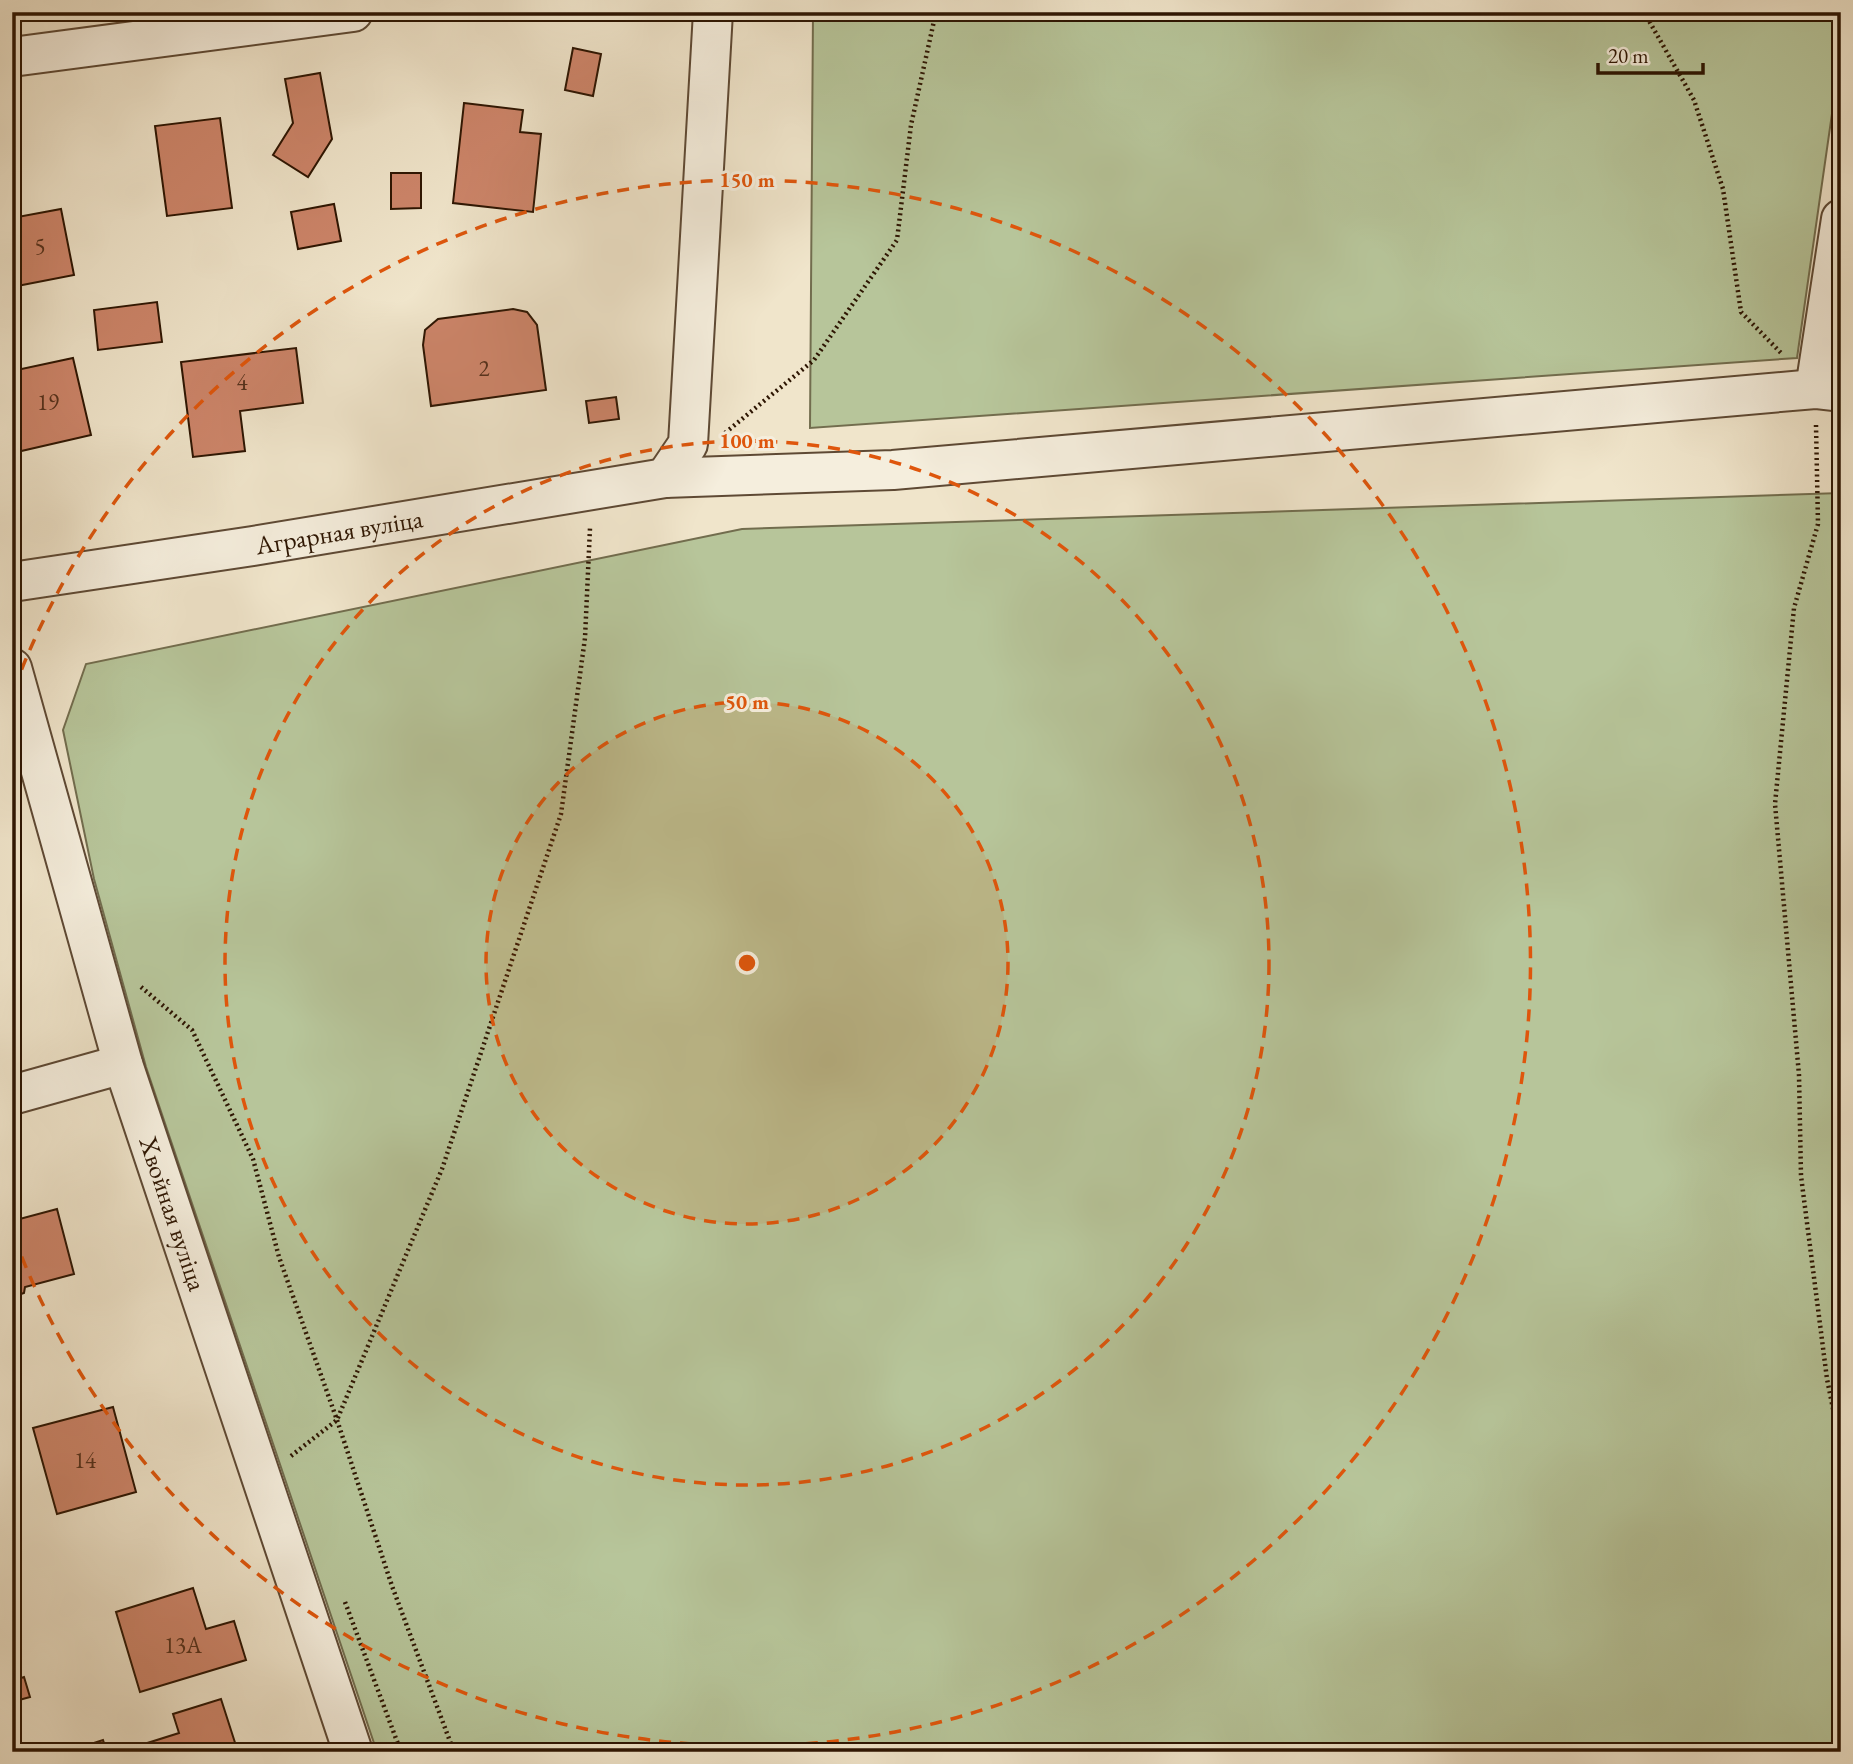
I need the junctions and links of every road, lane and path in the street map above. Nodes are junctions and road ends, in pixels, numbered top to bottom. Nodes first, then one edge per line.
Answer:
1 (353, 12) edge
2 (713, 12) edge
3 (936, 12) edge
4 (1644, 12) edge
5 (12, 57) edge
6 (1841, 219) edge
7 (1828, 390) edge
8 (714, 442) dead end
9 (665, 478) junction
10 (592, 493) junction
11 (12, 582) edge
12 (12, 668) edge
13 (134, 981) dead end
14 (123, 1064) junction
15 (12, 1095) edge
16 (338, 1420) junction
17 (1841, 1448) edge
18 (290, 1457) dead end
19 (353, 1752) edge
20 (454, 1752) edge

1 - 5 street
2 - 9 street
3 - 8 path
4 - 7 path
6 - 7 street
7 - 9 street, Аграрная вуліца
7 - 17 path
9 - 10 street, Аграрная вуліца
10 - 11 street, Аграрная вуліца
10 - 16 path
12 - 14 street, Хвойная вуліца
13 - 16 path
14 - 15 street
14 - 19 street, Хвойная вуліца
16 - 18 path
16 - 20 path

